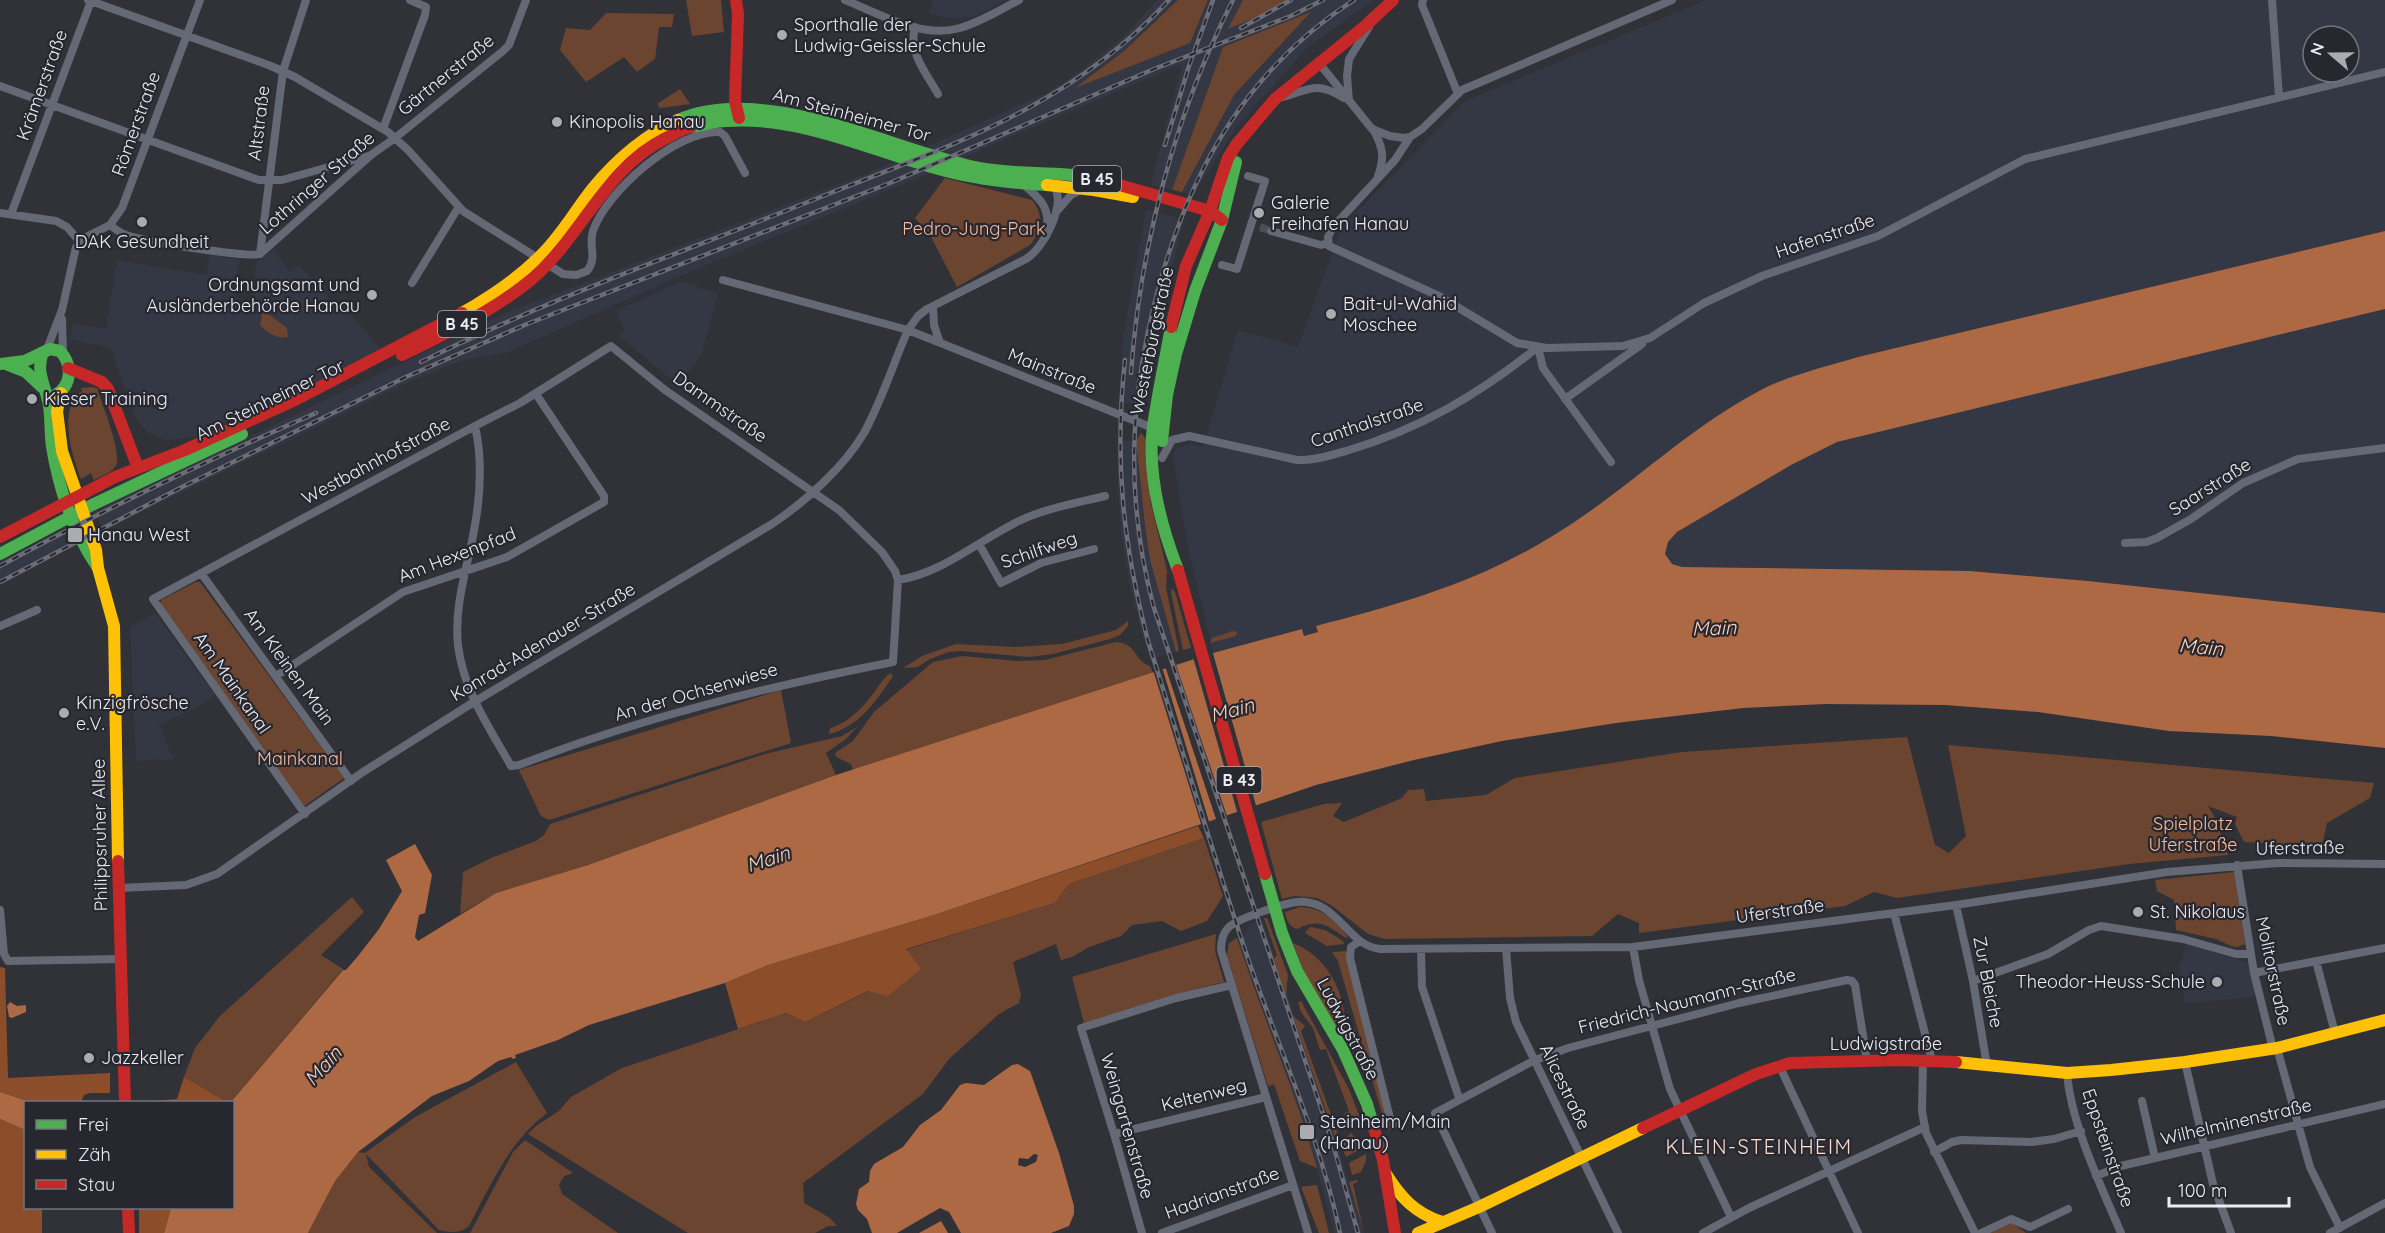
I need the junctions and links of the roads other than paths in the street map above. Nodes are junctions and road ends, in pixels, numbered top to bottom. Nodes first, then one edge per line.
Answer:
1 (200, 0) edge
2 (306, 0) edge
3 (410, 0) edge
4 (526, 0) edge
5 (736, 0) edge
6 (744, 0) edge
7 (845, 0) edge
8 (1019, 0) edge
9 (1393, 0) edge
10 (1423, 0) edge
11 (1672, 0) edge
12 (2272, 0) edge
13 (89, 1) edge
14 (738, 14) junction
15 (1374, 18) junction
16 (915, 27) junction
17 (187, 35) junction
18 (1319, 63) junction
19 (283, 71) junction
20 (2385, 72) edge
21 (736, 77) junction
22 (0, 86) edge
23 (938, 94) dead end
24 (1458, 94) junction
25 (2279, 97) junction
26 (1275, 99) junction
27 (1349, 101) junction
28 (53, 106) junction
29 (710, 110) junction
30 (737, 114) junction
31 (383, 129) junction
32 (1372, 129) junction
33 (1245, 134) junction
34 (1410, 137) junction
35 (395, 138) junction
36 (147, 141) junction
37 (1393, 143) junction
38 (371, 155) junction
39 (1383, 160) junction
40 (977, 172) junction
41 (745, 173) dead end
42 (1248, 176) dead end
43 (1377, 179) junction
44 (269, 181) junction
45 (1022, 184) junction
46 (1055, 187) junction
47 (1084, 189) junction
48 (458, 208) junction
49 (1058, 210) junction
50 (0, 213) edge
51 (11, 214) junction
52 (1208, 214) junction
53 (1222, 220) junction
54 (110, 225) junction
55 (1271, 231) tunnel mouth
56 (1047, 232) junction
57 (80, 242) junction
58 (1328, 243) junction
59 (260, 254) junction
60 (544, 261) junction
61 (1222, 265) dead end
62 (723, 280) dead end
63 (412, 283) dead end
64 (933, 306) junction
65 (62, 310) junction
66 (908, 330) junction
67 (1650, 338) junction
68 (940, 343) junction
69 (611, 346) joint
70 (1538, 347) junction
71 (45, 351) junction
72 (63, 353) junction
73 (3, 364) edge
74 (68, 368) junction
75 (94, 380) junction
76 (44, 390) junction
77 (62, 393) junction
78 (536, 394) junction
79 (1565, 399) junction
80 (1165, 410) junction
81 (475, 426) junction
82 (1157, 430) junction
83 (1189, 436) junction
84 (2385, 448) edge
85 (1162, 458) junction
86 (1611, 462) dead end
87 (138, 468) junction
88 (143, 480) junction
89 (812, 493) junction
90 (1105, 496) dead end
91 (0, 537) edge
92 (2125, 543) dead end
93 (979, 544) junction
94 (1094, 549) dead end
95 (0, 554) edge
96 (99, 569) junction
97 (465, 571) junction
98 (201, 573) junction
99 (1181, 577) junction
100 (898, 580) junction
101 (153, 599) joint
102 (37, 610) dead end
103 (0, 626) edge
104 (276, 676) junction
105 (474, 702) junction
106 (351, 781) junction
107 (305, 814) junction
108 (2385, 864) edge
109 (2237, 865) junction
110 (119, 888) junction
111 (1956, 905) junction
112 (0, 910) edge
113 (1894, 913) junction
114 (1360, 941) junction
115 (1633, 947) junction
116 (1506, 948) junction
117 (2385, 948) edge
118 (1420, 949) junction
119 (2251, 954) junction
120 (120, 959) junction
121 (2316, 961) junction
122 (2254, 973) junction
123 (1973, 981) junction
124 (1232, 985) junction
125 (2385, 1020) edge
126 (1652, 1025) junction
127 (2335, 1033) junction
128 (2275, 1048) junction
129 (1533, 1060) junction
130 (1927, 1060) junction
131 (1867, 1061) junction
132 (2184, 1062) junction
133 (1779, 1065) junction
134 (1987, 1066) junction
135 (2067, 1073) junction
136 (1266, 1097) junction
137 (1459, 1098) junction
138 (125, 1101) edge
139 (2142, 1101) dead end
140 (2385, 1104) edge
141 (1680, 1111) junction
142 (1394, 1124) dead end
143 (2297, 1125) junction
144 (1924, 1127) junction
145 (2081, 1131) junction
146 (1114, 1134) junction
147 (2203, 1147) junction
148 (1934, 1152) junction
149 (1581, 1158) junction
150 (2155, 1158) junction
151 (1829, 1171) junction
152 (1386, 1174) junction
153 (2096, 1176) junction
154 (1293, 1185) junction
155 (2385, 1203) edge
156 (1479, 1207) junction
157 (128, 1209) edge
158 (2068, 1209) dead end
159 (1731, 1217) junction
160 (1442, 1222) junction
161 (2340, 1228) junction
162 (2027, 1230) edge
163 (1141, 1231) edge
164 (129, 1233) edge
165 (1162, 1233) edge
166 (1308, 1233) edge
167 (1395, 1233) edge
168 (1418, 1233) edge
169 (1492, 1233) edge
170 (1618, 1233) edge
171 (1703, 1233) edge
172 (1858, 1233) edge
173 (1975, 1233) edge
174 (1981, 1233) edge
175 (2121, 1233) edge
176 (2231, 1233) edge
177 (2330, 1233) edge

1 - 17 street, Römerstraße
2 - 19 street, Altstraße
3 - 31 street
4 - 35 street, Gärtnerstraße
5 - 14 main road
6 - 14 main road
7 - 16 street
8 - 16 street
9 - 15 main road, Westerburgstraße / B 43
10 - 24 street
11 - 24 street
12 - 25 street
13 - 17 street
13 - 28 street, Krämerstraße
14 - 21 main road
15 - 18 main road, Westerburgstraße / B 43
15 - 27 street
16 - 23 street
17 - 19 street
17 - 36 street, Römerstraße
18 - 26 main road, Westerburgstraße / B 43
18 - 27 street
19 - 31 street
19 - 44 street, Altstraße
20 - 25 street, Hafenstraße
21 - 29 main road
21 - 30 main road
22 - 28 street
24 - 34 street
25 - 67 street, Hafenstraße
26 - 27 street
26 - 33 main road, Westerburgstraße / B 43
27 - 32 street
28 - 36 street
28 - 51 street, Krämerstraße
29 - 30 main road, Am Steinheimer Tor / B 45
29 - 60 main road, Am Steinheimer Tor / B 45
30 - 40 main road, Am Steinheimer Tor / B 45
30 - 60 main road, Am Steinheimer Tor / B 45
31 - 35 street
32 - 37 street
32 - 39 street
33 - 52 main road, Westerburgstraße / B 43
33 - 53 main road, Westerburgstraße / B 43
34 - 37 street
34 - 43 street
35 - 38 street, Lothringer Straße
35 - 48 street
36 - 44 street
36 - 54 street, Römerstraße
37 - 39 street
38 - 44 street
38 - 59 street, Lothringer Straße
39 - 43 street
40 - 45 main road, Am Steinheimer Tor / B 45
40 - 52 main road, Am Steinheimer Tor / B 45
41 - 60 street
42 - 61 street
43 - 58 street
44 - 59 street, Altstraße
45 - 46 main road, Am Steinheimer Tor / B 45
45 - 56 street
46 - 47 main road, Am Steinheimer Tor / B 45
46 - 49 street
47 - 49 street
47 - 52 main road, Am Steinheimer Tor / B 45
48 - 60 street
48 - 63 street
49 - 56 street
50 - 51 street
51 - 57 street
52 - 53 main road, B 45
52 - 82 main road, Westerburgstraße / B 43
53 - 80 main road, Westerburgstraße / B 43
54 - 57 street, Römerstraße
54 - 59 street
55 - 58 street, Hafenstraße
56 - 64 street
57 - 65 street
58 - 70 street, Hafenstraße
60 - 87 main road, Am Steinheimer Tor / B 45
60 - 88 main road, Am Steinheimer Tor / B 45
62 - 66 street, Mainstraße
64 - 66 street
64 - 68 street
65 - 71 street
65 - 72 street
66 - 68 street, Mainstraße
66 - 89 street, Konrad-Adenauer-Straße
67 - 70 street, Hafenstraße
67 - 79 street
68 - 82 street, Mainstraße
69 - 78 street, Westbahnhofstraße
69 - 89 street, Dammstraße
70 - 79 street
70 - 83 street, Canthalstraße
71 - 72 main road
71 - 73 main road
71 - 76 main road
72 - 74 main road
73 - 76 main road
74 - 75 main road
74 - 77 main road
75 - 77 main road
75 - 87 main road
76 - 77 main road
76 - 96 main road
77 - 96 main road
78 - 81 street, Westbahnhofstraße
78 - 97 street, Am Hexenpfad
79 - 86 street
80 - 82 main road, Westerburgstraße / B 43
80 - 83 street, Canthalstraße
81 - 97 street
81 - 98 street, Westbahnhofstraße
82 - 85 main road, Westerburgstraße / B 43
82 - 99 main road, Westerburgstraße / B 43
83 - 85 street
84 - 92 street, Saarstraße
85 - 99 main road, Westerburgstraße / B 43
87 - 88 main road
87 - 91 main road, Am Steinheimer Tor / B 45
88 - 95 main road, Am Steinheimer Tor / B 45
89 - 100 street, Dammstraße
89 - 105 street, Konrad-Adenauer-Straße
90 - 93 street, Schilfweg
93 - 94 street, Schilfweg
93 - 100 street, Schilfweg
96 - 110 main road, Philippsruher Allee
97 - 104 street, Am Hexenpfad
97 - 105 street
98 - 101 street, Westbahnhofstraße
98 - 104 street, Am Kleinen Main
99 - 152 main road, Ludwigstraße / B 43
100 - 105 street, An der Ochsenwiese
101 - 107 street, Am Mainkanal
102 - 103 street
104 - 106 street, Am Kleinen Main
105 - 106 street, Konrad-Adenauer-Straße
106 - 107 street, Konrad-Adenauer-Straße
107 - 110 street, Konrad-Adenauer-Straße
108 - 109 street, Uferstraße
109 - 111 street, Uferstraße
109 - 119 street, Molitorstraße
110 - 120 main road, Philippsruher Allee
111 - 113 street, Uferstraße
111 - 123 street, Zur Bleiche
112 - 120 street
113 - 115 street, Uferstraße
113 - 130 street
114 - 118 street, Uferstraße
114 - 124 street, Uferstraße
114 - 142 street
115 - 116 street, Uferstraße
115 - 126 street
116 - 118 street, Uferstraße
116 - 129 street, Alicestraße
117 - 121 street
118 - 137 street
119 - 122 street, Molitorstraße
119 - 123 street
120 - 138 main road, Philippsruher Allee
121 - 122 street
121 - 127 street
122 - 128 street, Molitorstraße
123 - 134 street, Zur Bleiche
124 - 136 street
124 - 146 street, Weingartenstraße
125 - 127 main road, Ludwigstraße
126 - 129 street, Friedrich-Naumann-Straße
126 - 131 street, Friedrich-Naumann-Straße
126 - 141 street
127 - 128 main road, Ludwigstraße
128 - 132 main road, Ludwigstraße
128 - 143 street, Molitorstraße
129 - 137 street, Friedrich-Naumann-Straße
129 - 149 street, Alicestraße
130 - 131 main road, Ludwigstraße
130 - 134 main road, Ludwigstraße
130 - 144 street
131 - 133 main road, Ludwigstraße
132 - 135 main road, Ludwigstraße
132 - 147 street
133 - 141 main road, Ludwigstraße
133 - 151 street
134 - 135 main road, Ludwigstraße
135 - 145 street, Eppsteinstraße
136 - 146 street, Keltenweg
136 - 154 street
137 - 156 street, Friedrich-Naumann-Straße
139 - 150 street
140 - 143 street, Wilhelminenstraße
141 - 149 main road, Ludwigstraße
141 - 159 street
143 - 147 street, Wilhelminenstraße
143 - 161 street, Molitorstraße
144 - 148 street
144 - 151 street
145 - 148 street
145 - 153 street, Eppsteinstraße
146 - 163 street, Weingartenstraße
147 - 150 street, Wilhelminenstraße
147 - 176 street
148 - 173 street
149 - 156 main road, Ludwigstraße
149 - 170 street, Alicestraße
150 - 153 street, Wilhelminenstraße
151 - 159 street
151 - 172 street
152 - 160 main road
152 - 167 main road, Ludwigstraße / B 43
153 - 175 street, Eppsteinstraße
154 - 165 street, Hadrianstraße
154 - 166 street
155 - 161 street
156 - 160 main road, Ludwigstraße
156 - 169 street
157 - 164 main road
158 - 162 street
159 - 171 street
160 - 168 main road, Ludwigstraße
161 - 177 street
162 - 174 street

